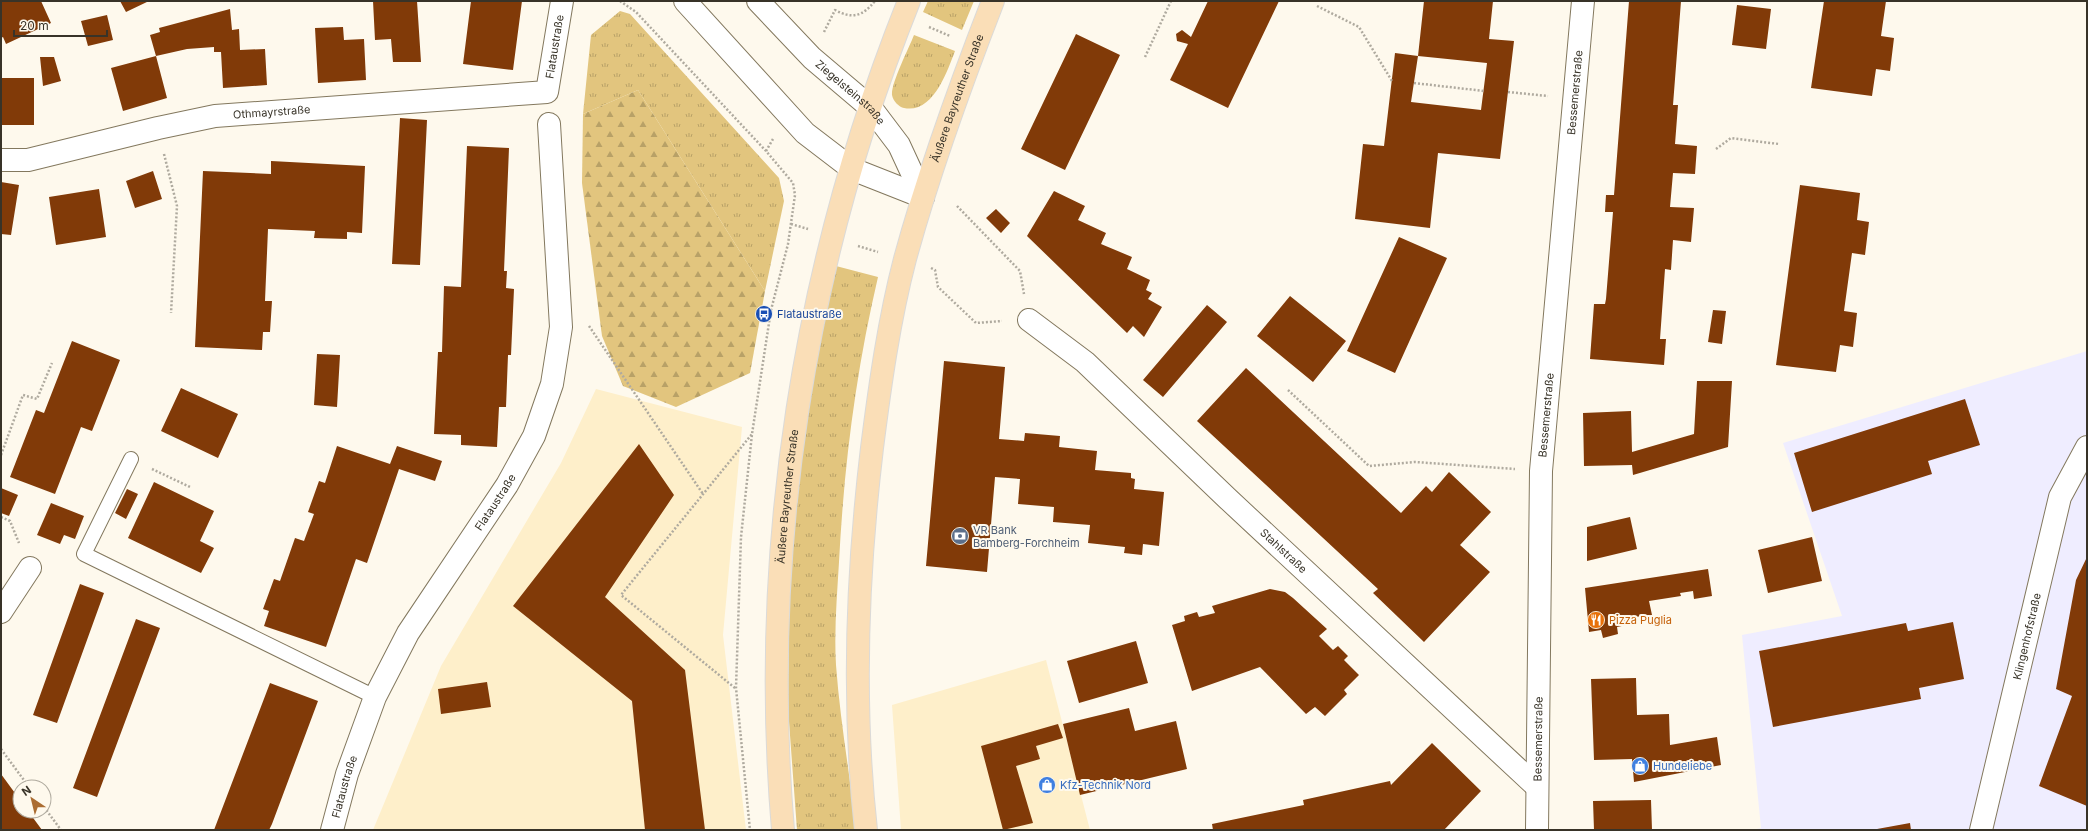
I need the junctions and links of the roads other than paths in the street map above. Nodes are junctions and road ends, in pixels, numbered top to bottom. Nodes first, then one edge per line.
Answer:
1 (562, 1) edge
2 (685, 1) edge
3 (758, 1) edge
4 (993, 1) edge
5 (1583, 1) edge
6 (907, 8) edge
7 (547, 92) joint
8 (871, 108) junction
9 (549, 124) dead end
10 (1, 160) edge
11 (852, 169) junction
12 (924, 197) junction
13 (1029, 320) road end
14 (2087, 447) edge
15 (131, 459) road end
16 (30, 568) road end
17 (1, 612) edge
18 (375, 697) junction
19 (1536, 786) junction
20 (332, 830) edge
21 (783, 830) edge
22 (866, 830) edge
23 (1537, 830) edge
24 (1981, 830) edge

1 - 7 street, Flataustraße
2 - 11 street
3 - 8 street, Ziegelsteinstraße
4 - 12 main road, Äußere Bayreuther Straße
5 - 19 street, Bessemerstraße
6 - 8 main road, Äußere Bayreuther Straße
7 - 10 street, Othmayrstraße
8 - 11 main road, Äußere Bayreuther Straße
8 - 12 street, Ziegelsteinstraße
9 - 18 street, Flataustraße
11 - 12 street
11 - 21 main road, Äußere Bayreuther Straße
12 - 22 main road, Äußere Bayreuther Straße
13 - 19 street, Stahlstraße
14 - 24 street, Klingenhofstraße
15 - 18 lane
16 - 17 street
18 - 20 street, Flataustraße
19 - 23 street, Bessemerstraße

